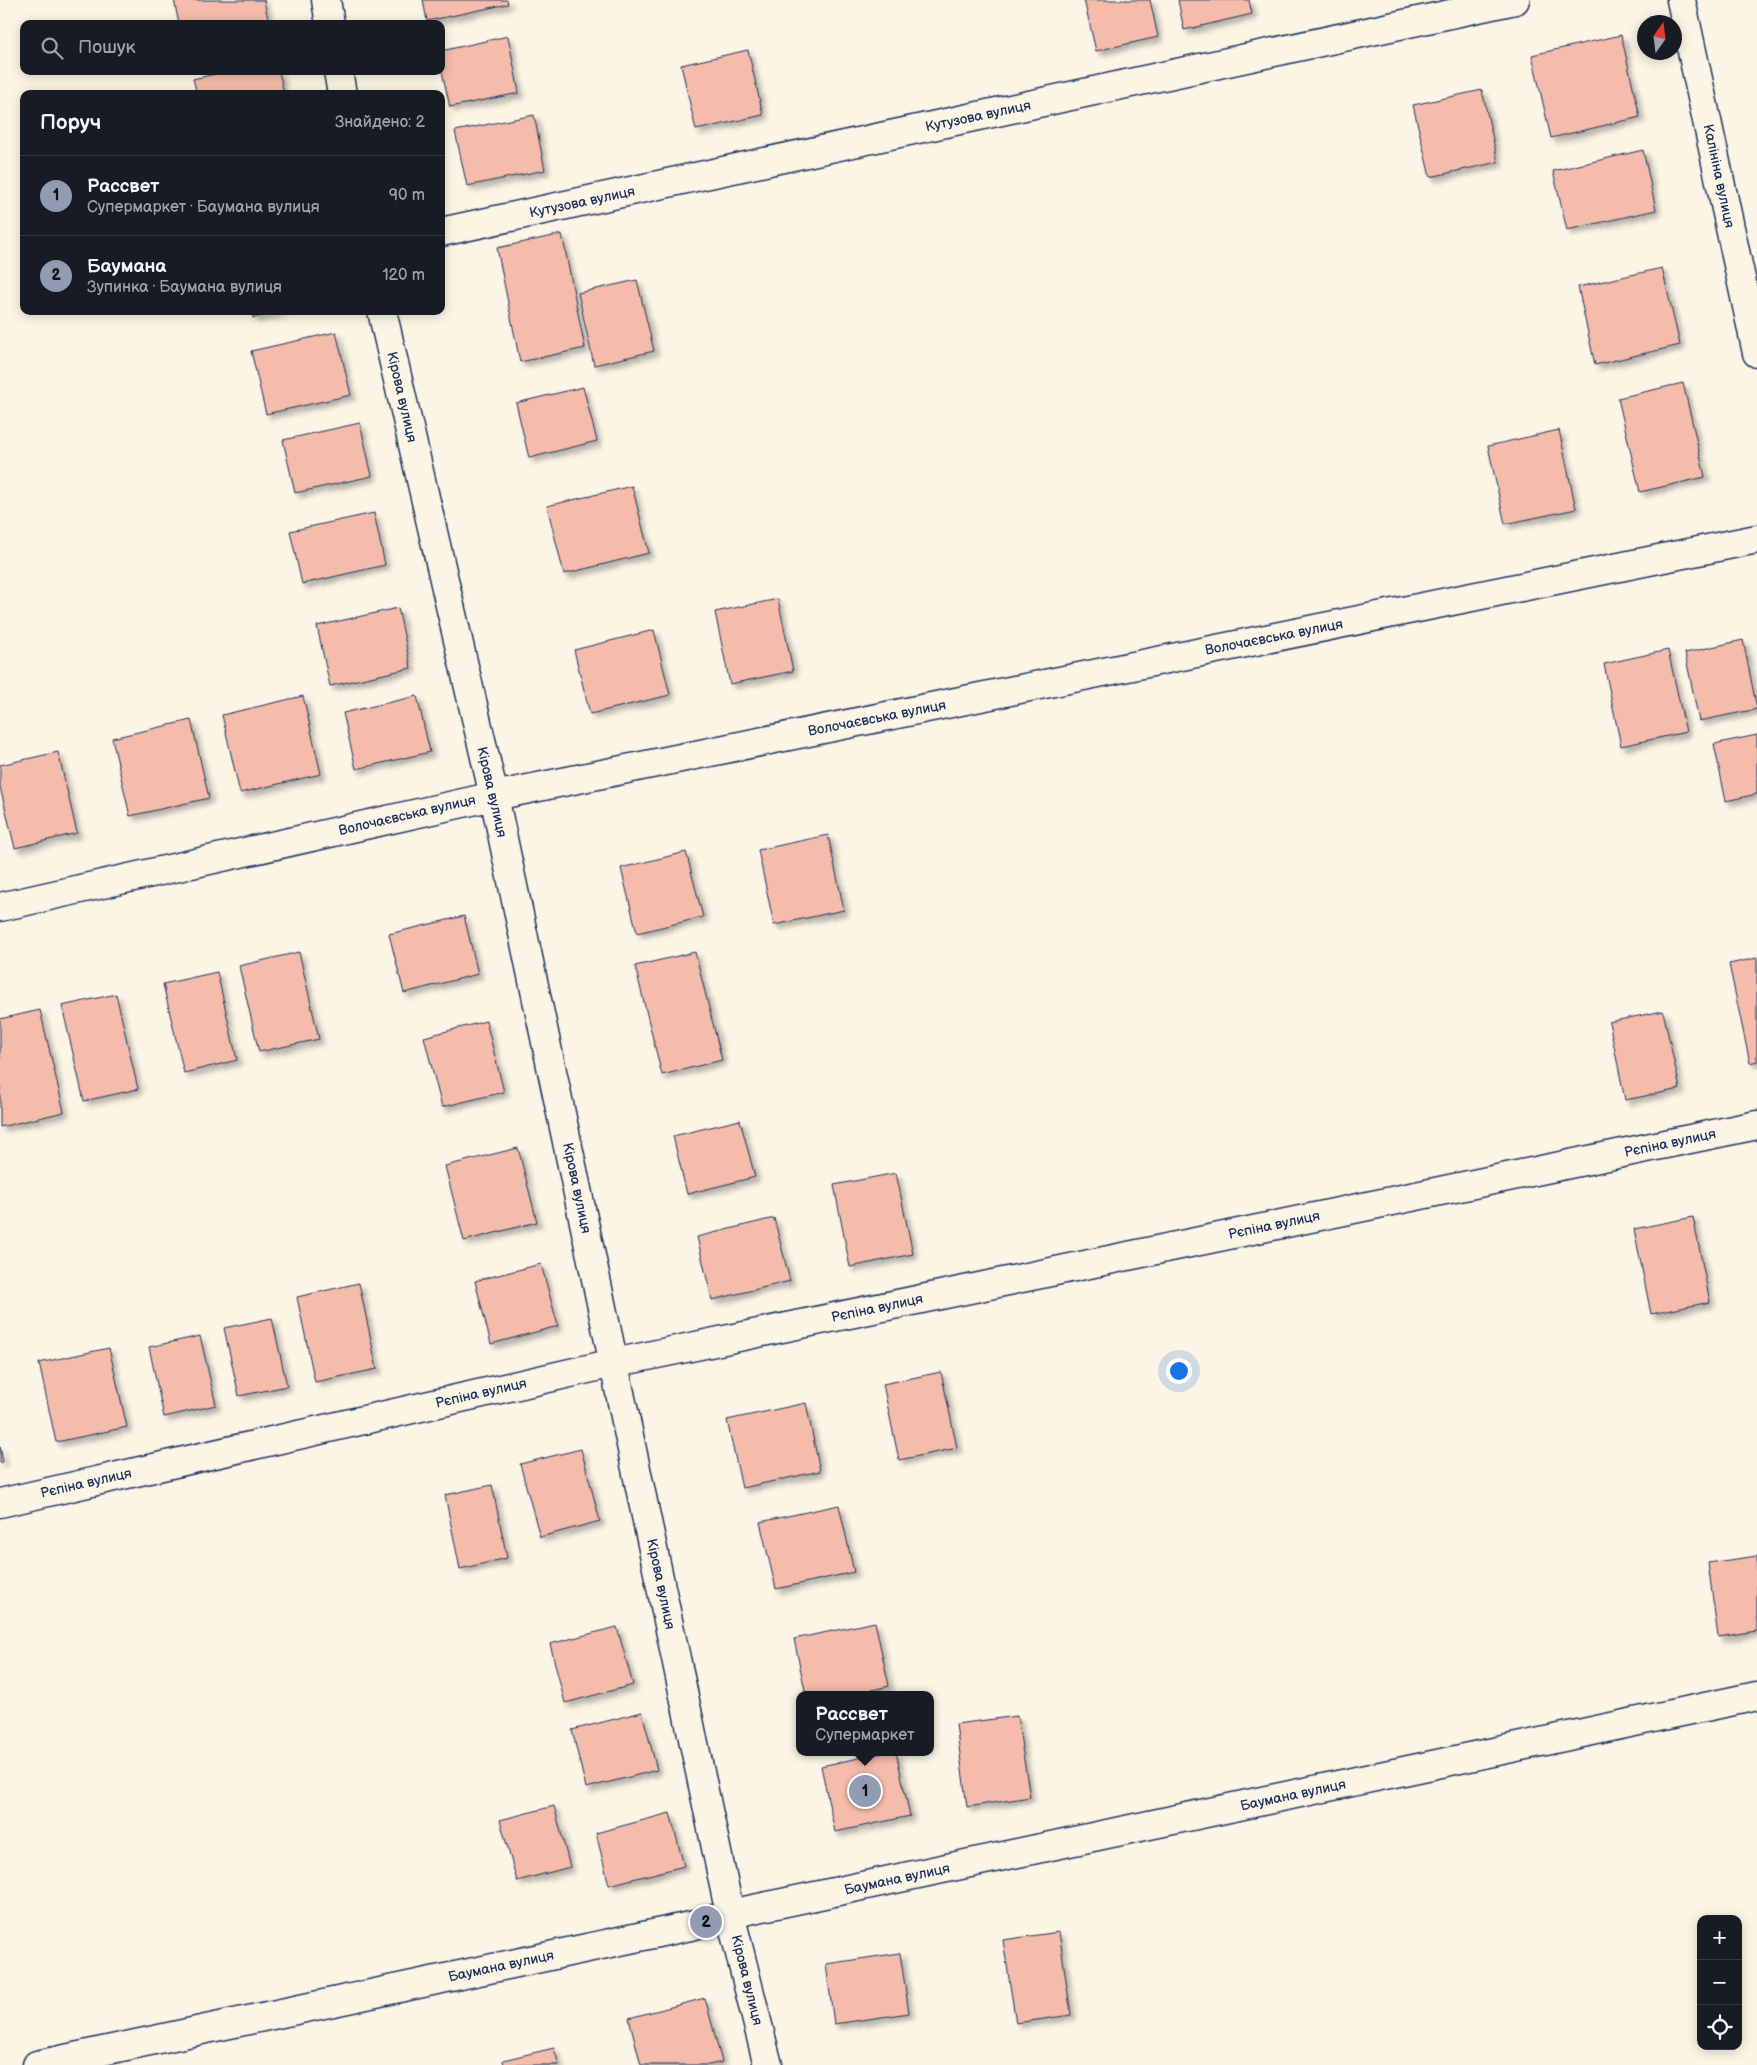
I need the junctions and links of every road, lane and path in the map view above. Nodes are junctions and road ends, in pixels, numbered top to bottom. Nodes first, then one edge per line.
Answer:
1 (326, 0) edge
2 (1515, 0) edge
3 (1681, 0) edge
4 (329, 20) edge
5 (339, 75) edge
6 (341, 90) edge
7 (445, 231) edge
8 (383, 315) edge
9 (1757, 352) edge
10 (1757, 539) edge
11 (494, 796) junction
12 (0, 907) edge
13 (1757, 1125) edge
14 (614, 1363) junction
15 (0, 1503) edge
16 (1757, 1696) edge
17 (730, 1914) junction
18 (37, 2065) edge
19 (768, 2065) edge

1 - 4 street
2 - 7 street, Кутузова вулиця
3 - 9 street, Калініна вулиця
5 - 6 street
8 - 11 street, Кірова вулиця
10 - 11 street, Волочаєвська вулиця
11 - 12 street, Волочаєвська вулиця
11 - 14 street, Кірова вулиця
13 - 14 street, Рєпіна вулиця
14 - 15 street, Рєпіна вулиця
14 - 17 street, Кірова вулиця
16 - 17 street, Баумана вулиця
17 - 18 street, Баумана вулиця
17 - 19 street, Кірова вулиця

